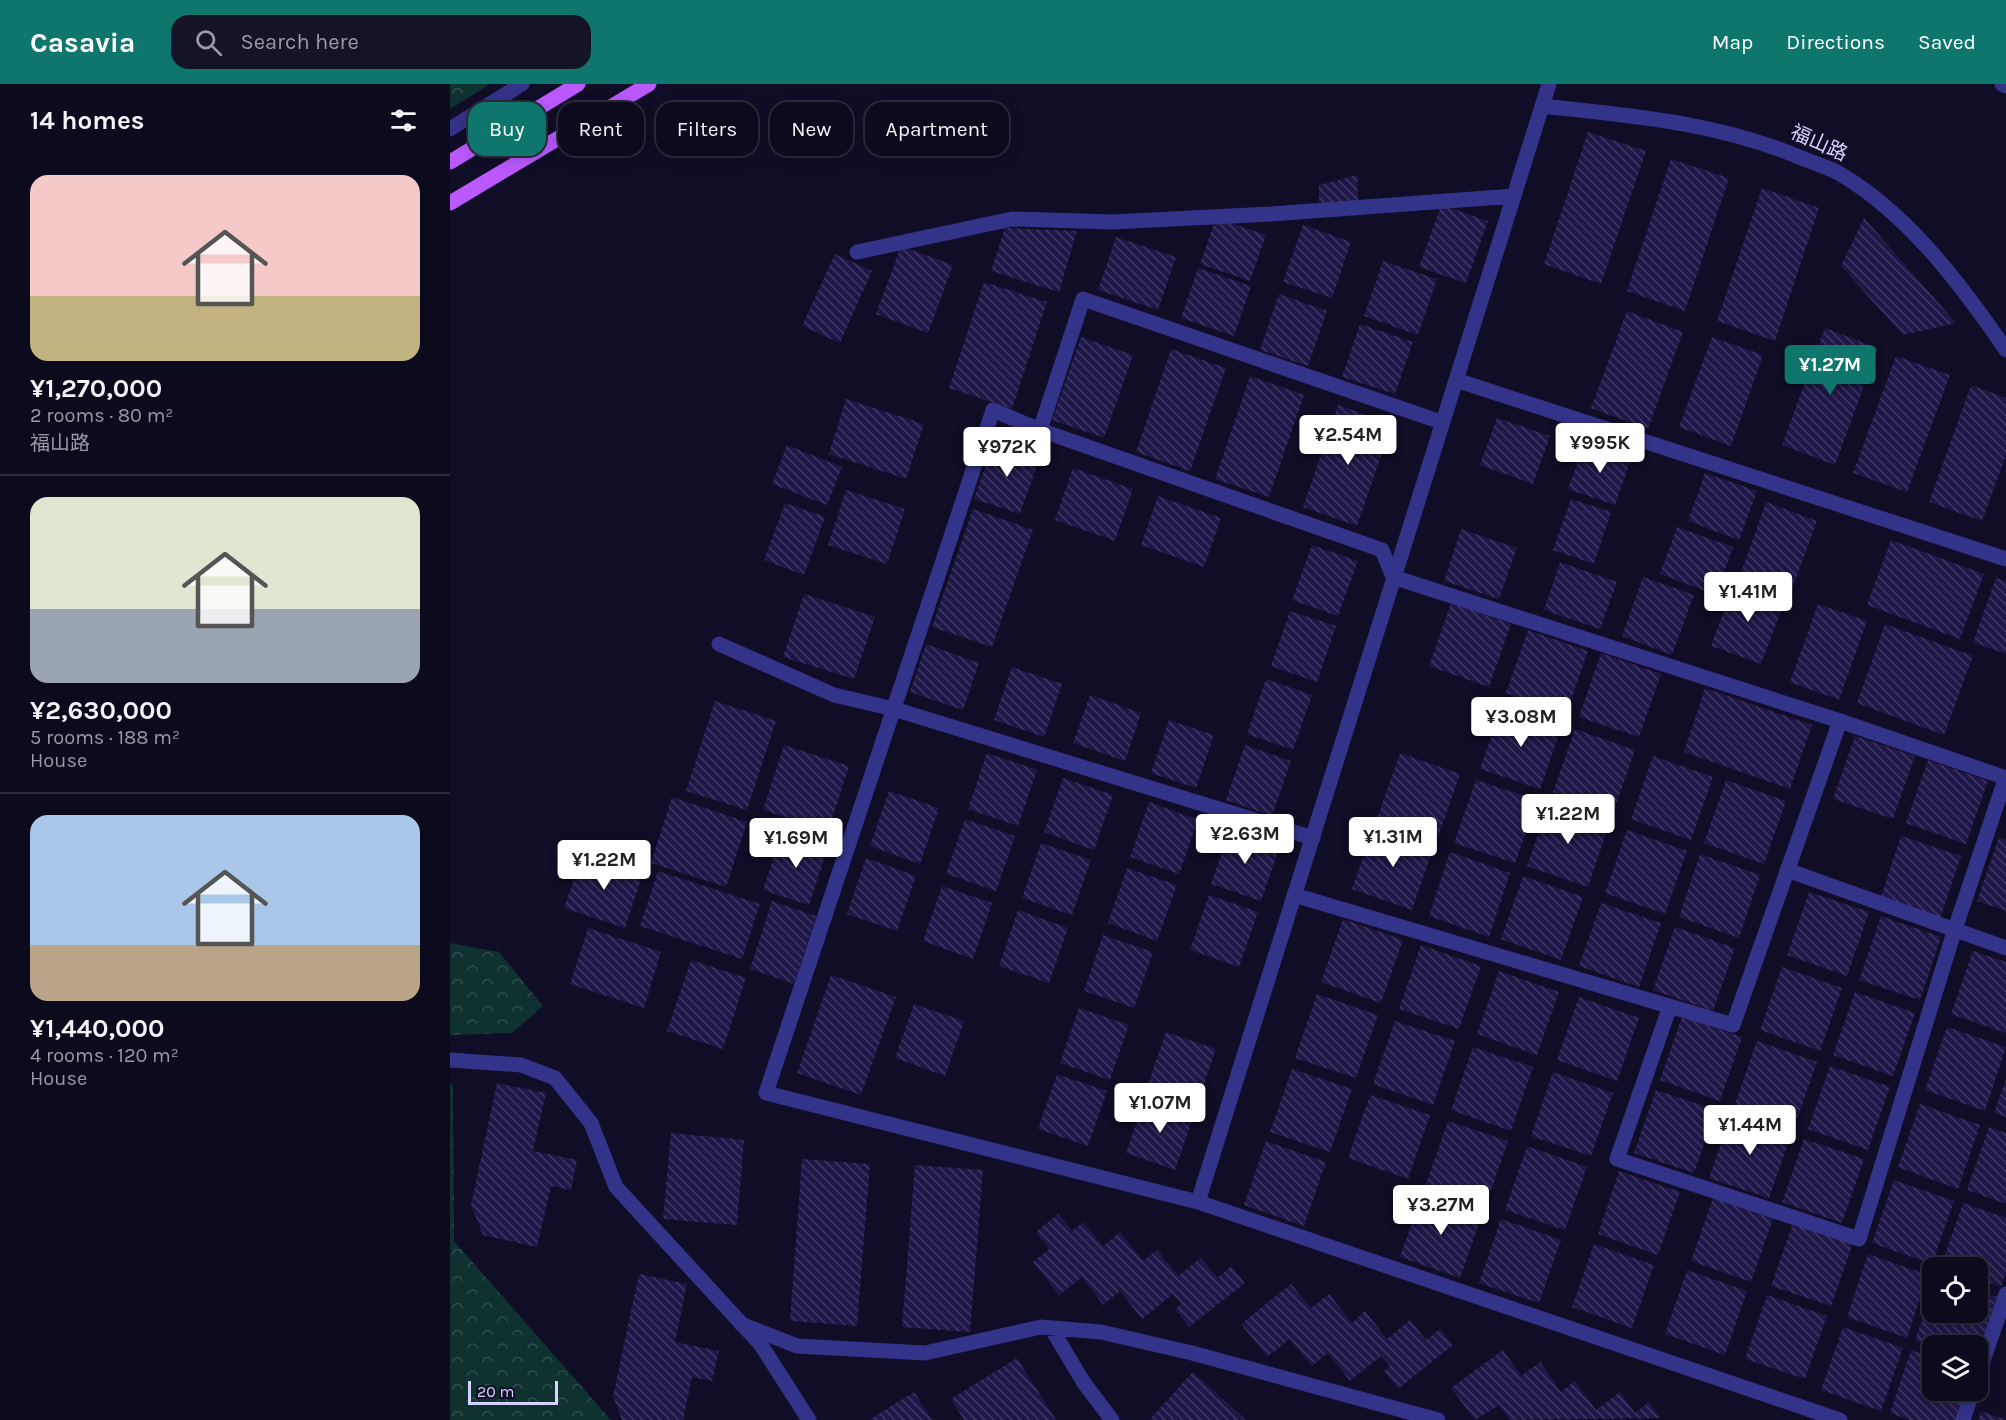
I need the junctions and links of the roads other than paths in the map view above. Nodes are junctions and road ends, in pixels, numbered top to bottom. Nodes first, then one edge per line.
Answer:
1 (522, 84) edge
2 (578, 84) edge
3 (649, 84) edge
4 (1549, 84) edge
5 (1542, 106) junction
6 (450, 129) edge
7 (450, 162) edge
8 (1514, 196) junction
9 (450, 203) edge
10 (857, 252) dead end
11 (2006, 350) edge
12 (1456, 380) junction
13 (1441, 422) junction
14 (1040, 430) junction
15 (2006, 559) edge
16 (1393, 577) junction
17 (719, 644) dead end
18 (894, 709) junction
19 (1840, 721) junction
20 (2006, 778) edge
21 (1313, 838) junction
22 (1787, 870) junction
23 (1294, 895) junction
24 (1954, 932) junction
25 (2006, 948) edge
26 (1670, 1006) junction
27 (450, 1060) edge
28 (1198, 1202) junction
29 (2006, 1294) edge
30 (741, 1324) junction
31 (1051, 1328) junction
32 (1988, 1346) edge
33 (1969, 1401) edge
34 (809, 1420) edge
35 (1112, 1420) edge
36 (1438, 1420) edge
37 (1840, 1420) edge
38 (1963, 1420) edge

1 - 6 street
2 - 7 main road
3 - 9 main road
4 - 5 street
5 - 8 street
5 - 11 street, 福山路
8 - 10 street
8 - 12 street
12 - 13 street
12 - 15 street
13 - 14 street
13 - 16 street
14 - 16 street
14 - 18 street
16 - 19 street
16 - 21 street
17 - 18 street
18 - 21 street
18 - 28 street
19 - 20 street
19 - 22 street
20 - 24 street
21 - 23 street
22 - 24 street
22 - 26 street
23 - 26 street
23 - 28 street
24 - 25 street
24 - 26 street
27 - 30 street
28 - 37 street
29 - 32 street
30 - 31 street
30 - 34 street
31 - 35 street
31 - 36 street
33 - 38 street

